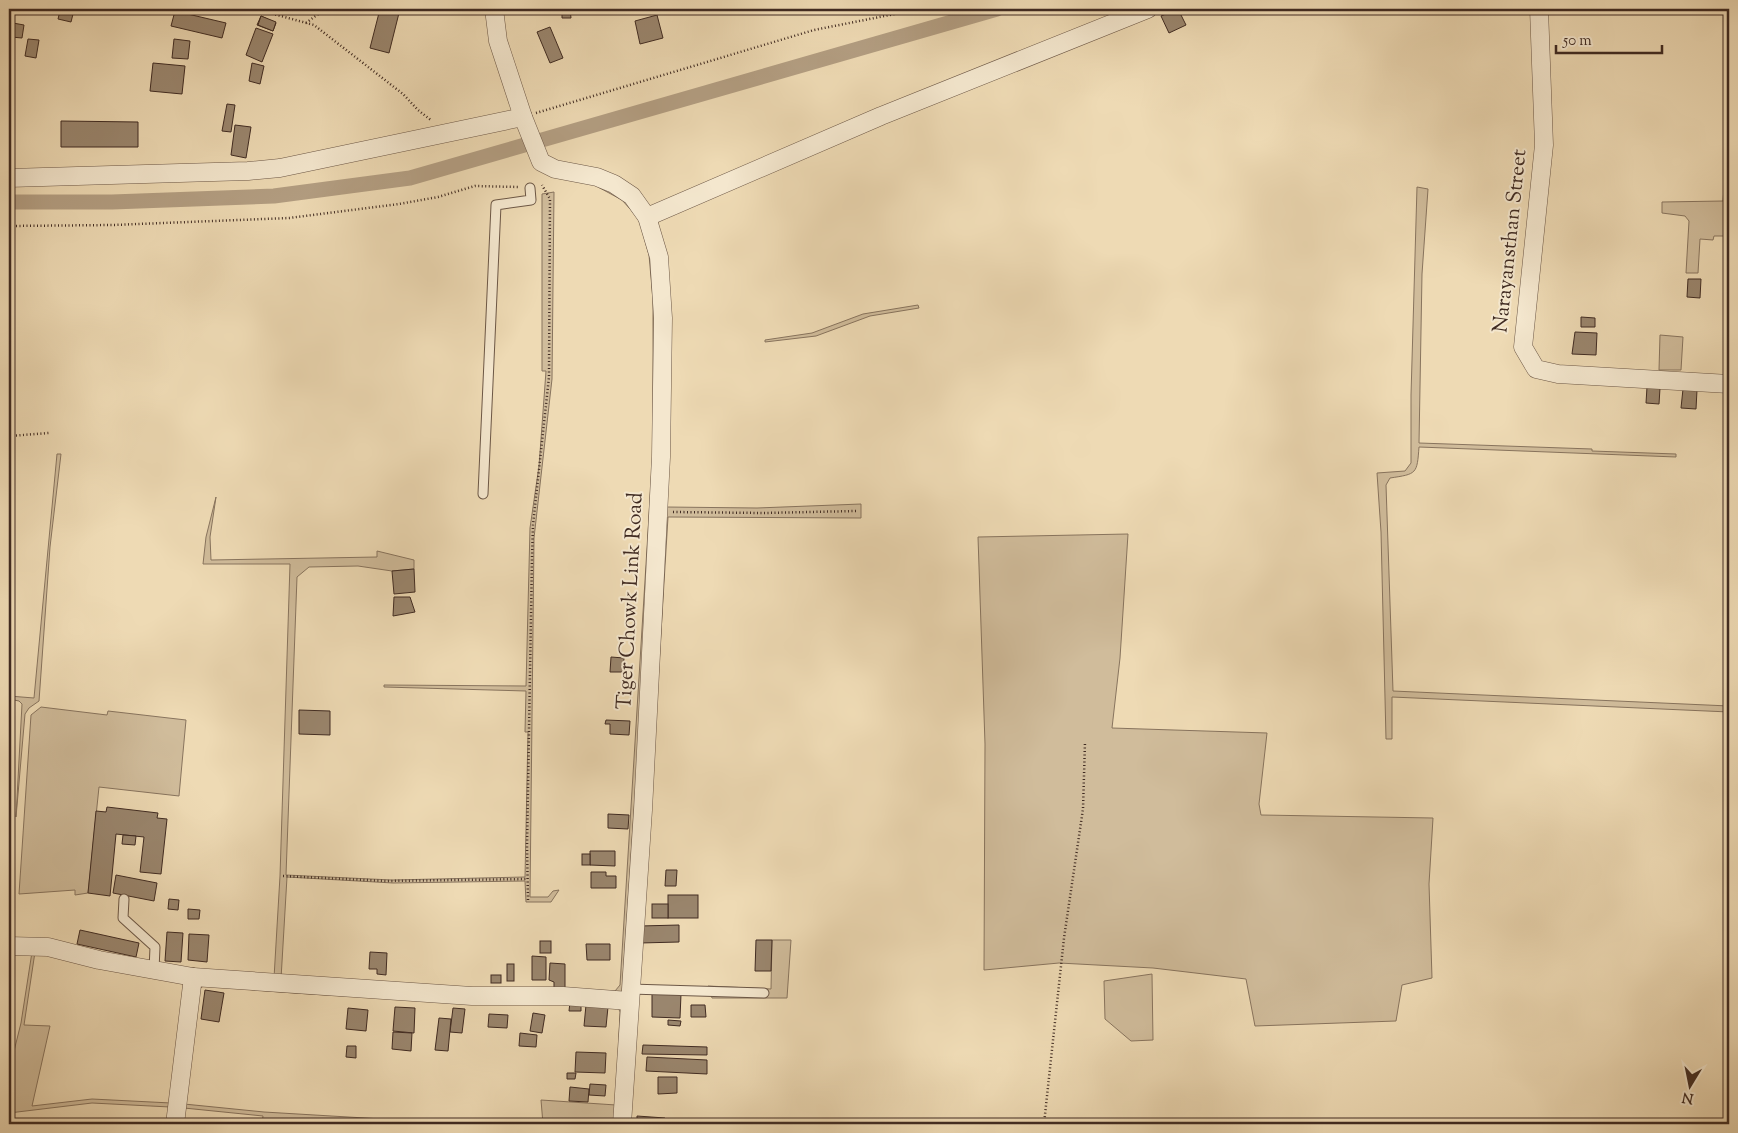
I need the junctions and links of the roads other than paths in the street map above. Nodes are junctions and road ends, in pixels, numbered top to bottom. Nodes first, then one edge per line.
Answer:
1 (494, 9) edge
2 (1148, 9) edge
3 (1539, 9) edge
4 (526, 123) junction
5 (9, 178) edge
6 (530, 188) road end
7 (647, 217) junction
8 (1729, 384) edge
9 (483, 494) dead end
10 (124, 899) dead end
11 (9, 946) edge
12 (154, 970) junction
13 (193, 977) junction
14 (764, 994) dead end
15 (629, 995) junction
16 (175, 1124) edge
17 (622, 1124) edge

1 - 4 street
2 - 7 street
3 - 8 street, Narayansthan Street
4 - 5 street
4 - 7 street, Tiger Chowk Link Road
6 - 9 lane
7 - 15 street, Tiger Chowk Link Road
10 - 12 lane
11 - 12 street
12 - 13 street
13 - 15 street
13 - 16 street
14 - 15 lane
15 - 17 street, Tiger Chowk Link Road

